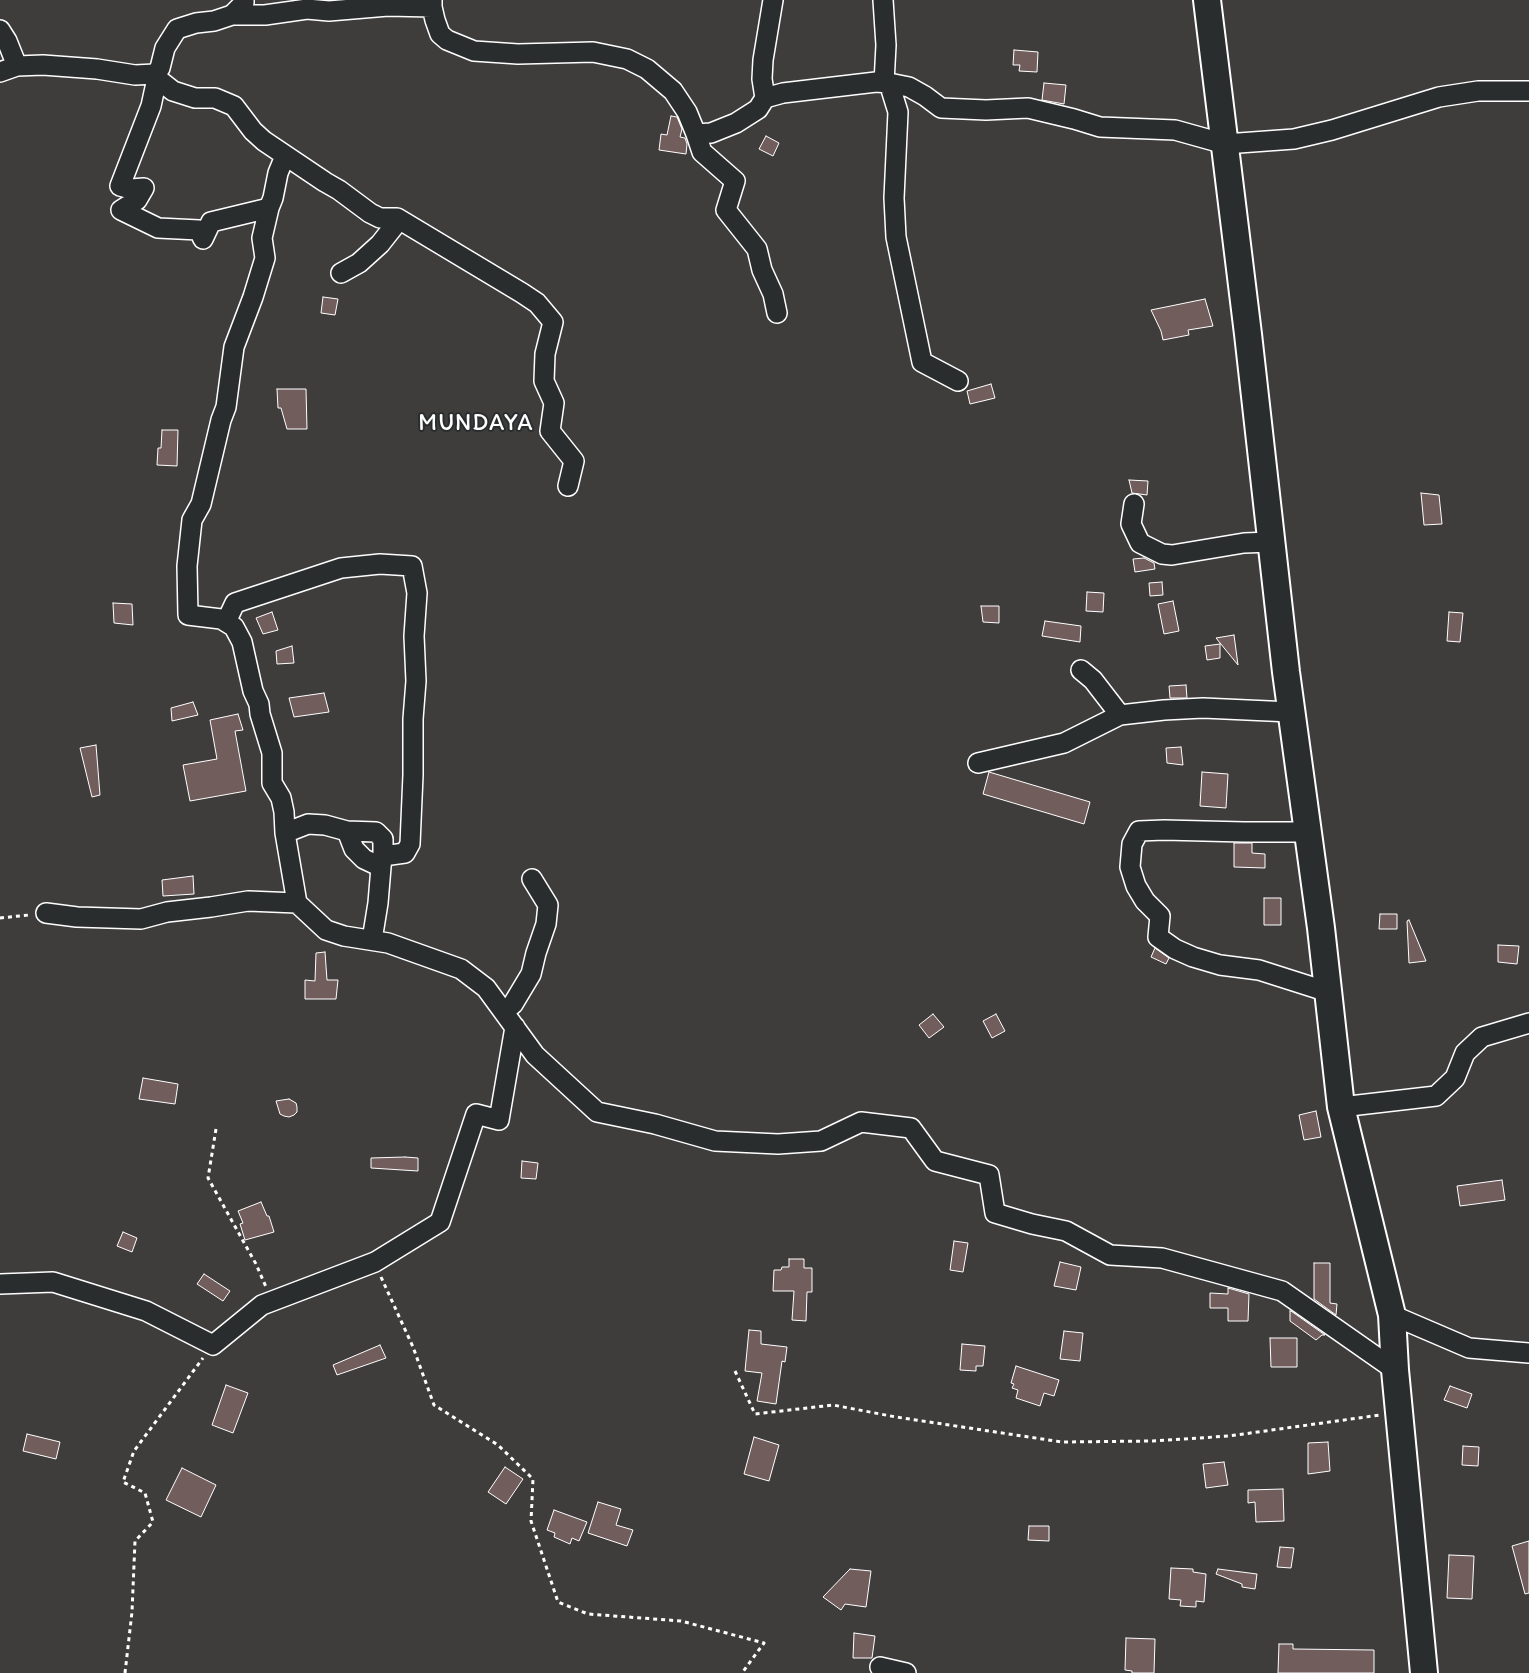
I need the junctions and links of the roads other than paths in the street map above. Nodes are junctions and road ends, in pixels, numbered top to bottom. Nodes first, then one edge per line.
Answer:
1 (244, 0) edge
2 (773, 0) edge
3 (883, 0) edge
4 (1208, 0) edge
5 (432, 4) edge
6 (232, 15) junction
7 (0, 30) edge
8 (9, 69) edge
9 (155, 74) junction
10 (886, 83) junction
11 (1529, 91) edge
12 (765, 98) junction
13 (696, 134) junction
14 (1225, 144) junction
15 (285, 156) junction
16 (269, 208) junction
17 (397, 218) junction
18 (341, 273) dead end
19 (777, 313) dead end
20 (958, 381) dead end
21 (568, 486) dead end
22 (1134, 504) dead end
23 (1271, 542) junction
24 (226, 622) junction
25 (1081, 670) dead end
26 (1291, 712) junction
27 (1120, 715) junction
28 (978, 763) dead end
29 (347, 831) junction
30 (1308, 832) junction
31 (286, 833) junction
32 (382, 861) junction
33 (532, 879) dead end
34 (297, 903) junction
35 (46, 913) road end
36 (372, 940) junction
37 (1328, 992) junction
38 (509, 1020) junction
39 (1529, 1023) edge
40 (1341, 1107) junction
41 (0, 1284) edge
42 (1392, 1315) junction
43 (1529, 1353) edge
44 (1395, 1370) junction
45 (880, 1667) dead end
46 (906, 1673) edge
47 (1424, 1673) edge

1 - 6 street
2 - 12 street
3 - 10 street
4 - 14 main road
5 - 6 street
5 - 13 street
6 - 9 street
7 - 8 street
8 - 9 street
9 - 15 street
9 - 16 street
10 - 12 street
10 - 14 street
10 - 20 street
11 - 14 street
12 - 13 street
13 - 19 street
14 - 23 main road
15 - 16 street
15 - 17 street
16 - 24 street
17 - 18 street
17 - 21 street
22 - 23 street
23 - 26 main road
24 - 31 street
24 - 32 street
25 - 27 street
26 - 27 street
26 - 30 main road
27 - 28 street
29 - 31 street
29 - 32 street
29 - 32 street
30 - 37 main road
30 - 37 street
31 - 34 street
32 - 36 street
33 - 38 street
34 - 35 street
34 - 36 street
36 - 38 street
37 - 40 main road
38 - 41 street
38 - 44 street
39 - 40 street
40 - 42 main road
42 - 43 street
42 - 44 main road
44 - 47 main road
45 - 46 street

